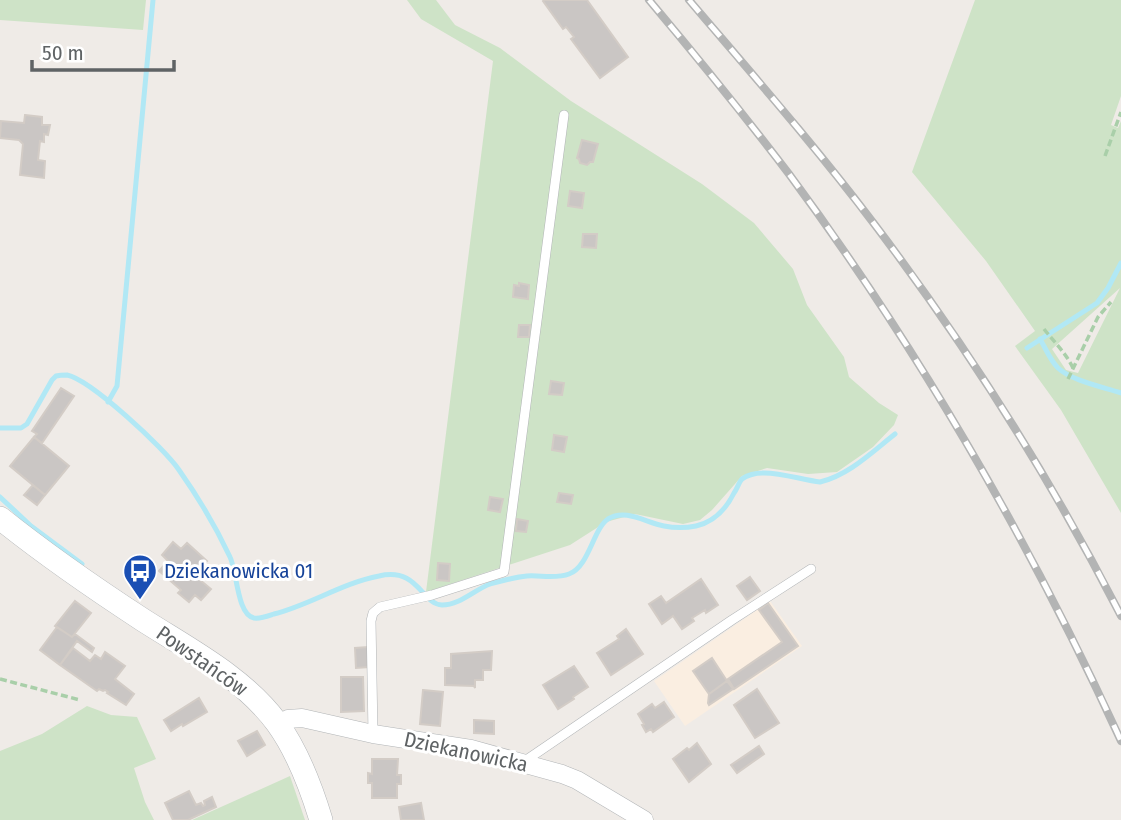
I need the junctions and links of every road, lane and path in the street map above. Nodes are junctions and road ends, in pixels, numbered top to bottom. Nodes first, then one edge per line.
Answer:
1 (1121, 112) edge
2 (564, 115) dead end
3 (1105, 156) dead end
4 (1111, 302) dead end
5 (1044, 329) dead end
6 (1073, 368) junction
7 (1068, 379) dead end
8 (0, 518) edge
9 (811, 569) dead end
10 (0, 679) edge
11 (80, 700) dead end
12 (278, 724) junction
13 (373, 734) junction
14 (522, 763) junction
15 (321, 820) edge
16 (644, 820) edge

1 - 3 path
2 - 13 lane
4 - 6 path
5 - 6 path
6 - 7 path
8 - 12 street, Powstańców
9 - 14 lane
10 - 11 path
12 - 13 street, Dziekanowicka
12 - 15 street, Powstańców
13 - 14 street, Dziekanowicka
14 - 16 street, Dziekanowicka

